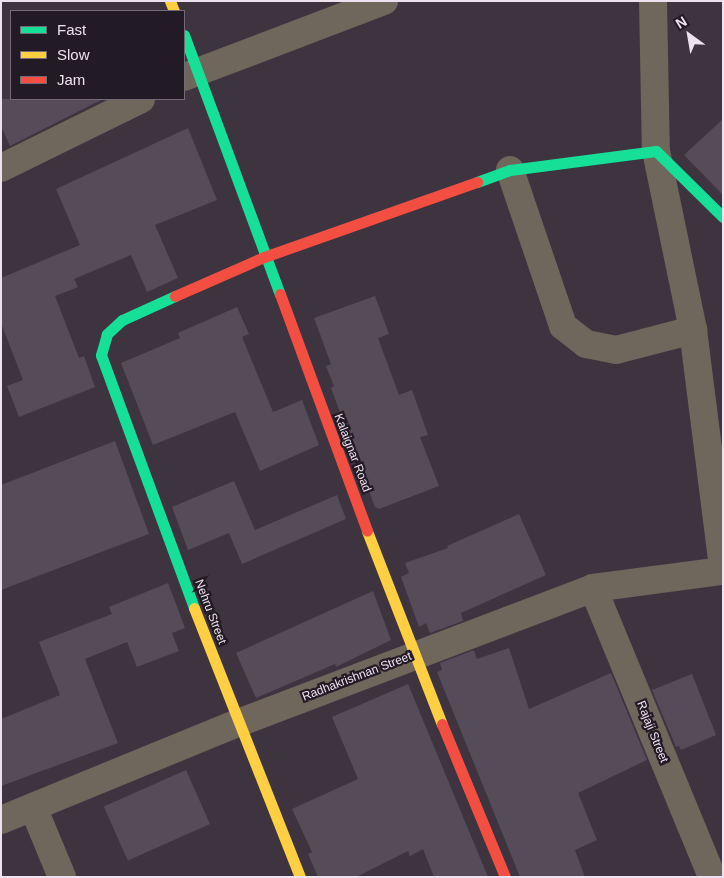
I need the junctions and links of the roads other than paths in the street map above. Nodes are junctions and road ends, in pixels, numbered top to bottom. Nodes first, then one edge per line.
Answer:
1 (384, 1) edge
2 (653, 1) edge
3 (185, 41) edge
4 (191, 74) edge
5 (139, 100) edge
6 (656, 150) junction
7 (1, 168) edge
8 (510, 170) junction
9 (723, 217) edge
10 (264, 258) junction
11 (693, 330) junction
12 (723, 566) edge
13 (723, 571) edge
14 (593, 588) junction
15 (413, 655) junction
16 (238, 723) junction
17 (32, 807) junction
18 (1, 820) edge
19 (62, 877) edge
20 (300, 877) edge
21 (505, 877) edge
22 (712, 877) edge

1 - 4 street
2 - 6 street
3 - 4 street, Kalaignar Road
4 - 10 street, Kalaignar Road
5 - 7 street
6 - 8 street
6 - 9 street
6 - 11 street
8 - 10 street
8 - 11 street
10 - 15 street, Kalaignar Road
10 - 16 street, Nehru Street
11 - 12 street
13 - 14 street, Radhakrishnan Street
14 - 15 street, Radhakrishnan Street
14 - 22 street, Rajaji Street
15 - 16 street, Radhakrishnan Street
15 - 21 street, Kalaignar Road
16 - 17 street, Radhakrishnan Street
16 - 20 street, Nehru Street
17 - 18 street, Radhakrishnan Street
17 - 19 street

